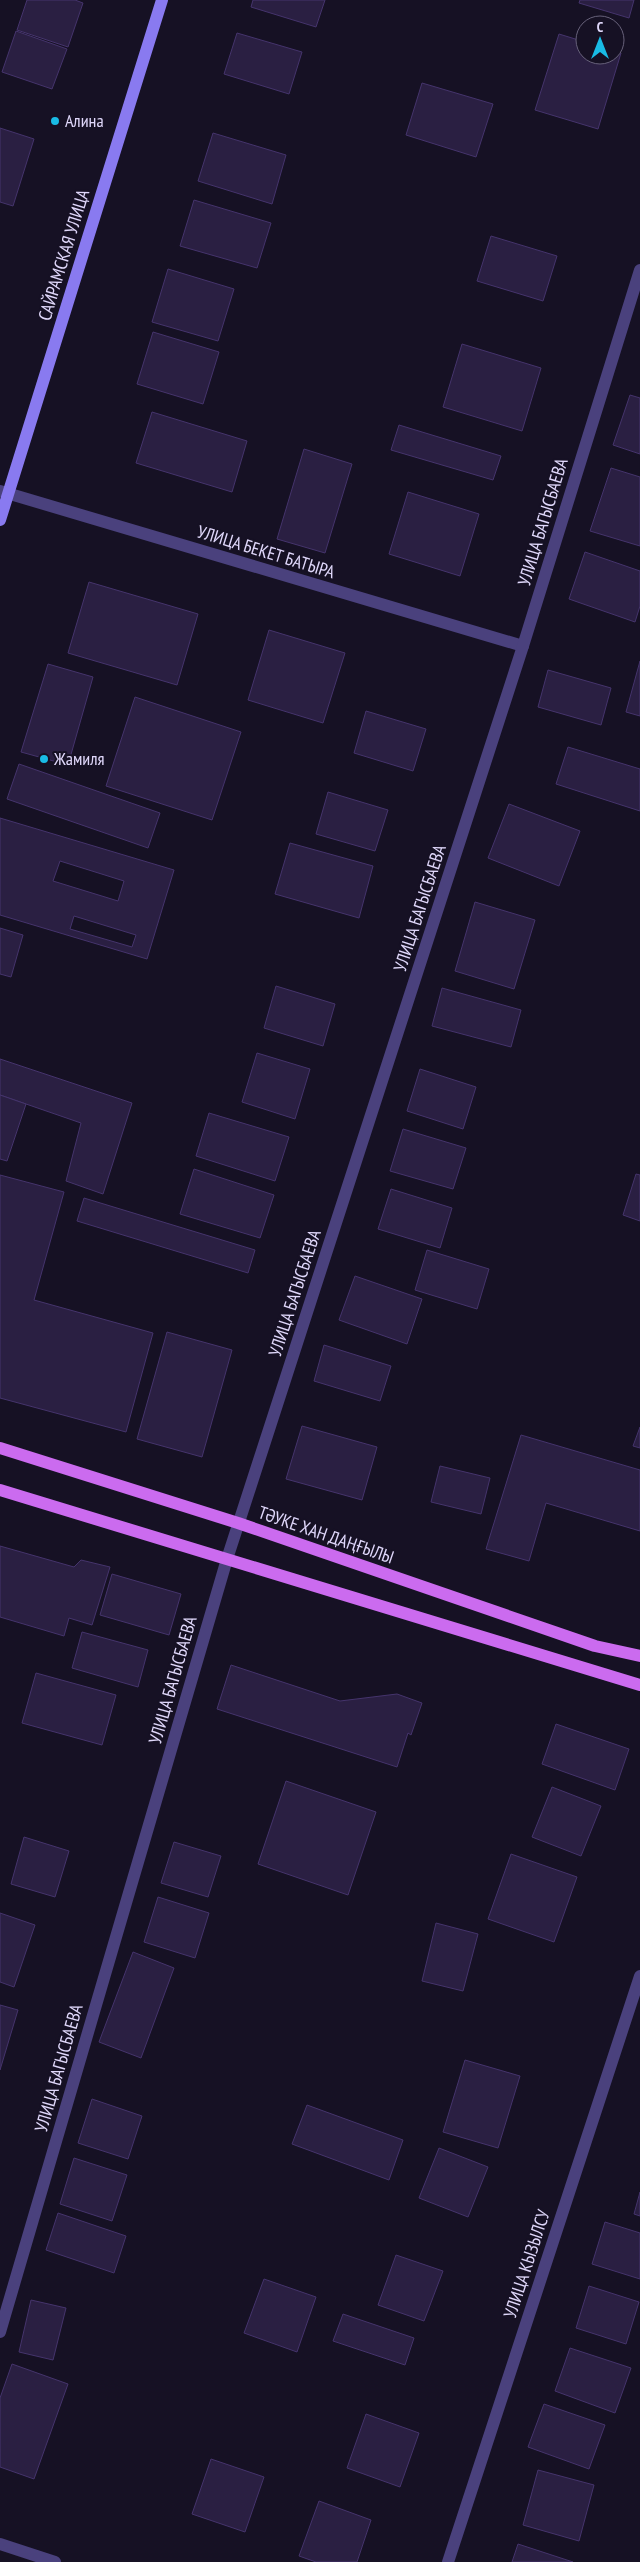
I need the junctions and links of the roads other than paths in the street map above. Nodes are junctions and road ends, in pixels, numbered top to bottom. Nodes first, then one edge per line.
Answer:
1 (162, 0) edge
2 (640, 270) edge
3 (4, 492) edge
4 (0, 520) edge
5 (523, 646) junction
6 (0, 1448) edge
7 (0, 1490) edge
8 (238, 1523) junction
9 (227, 1559) junction
10 (640, 1656) edge
11 (640, 1685) edge
12 (640, 1976) edge
13 (0, 2332) edge
14 (0, 2544) edge
15 (55, 2562) edge
16 (448, 2562) edge

1 - 3 main road, САЙРАМСКАЯ УЛИЦА
2 - 5 street, УЛИЦА БАГЫСБАЕВА
3 - 4 main road, САЙРАМСКАЯ УЛИЦА
3 - 5 street, УЛИЦА БЕКЕТ БАТЫРА
5 - 8 street, УЛИЦА БАГЫСБАЕВА
6 - 8 main road, ТӘУКЕ ХАН ДАҢҒЫЛЫ
7 - 9 main road
8 - 9 street, УЛИЦА БАГЫСБАЕВА
8 - 10 main road, ТӘУКЕ ХАН ДАҢҒЫЛЫ
9 - 11 main road
9 - 13 street, УЛИЦА БАГЫСБАЕВА
12 - 16 street, УЛИЦА КЫЗЫЛСУ
14 - 15 street

